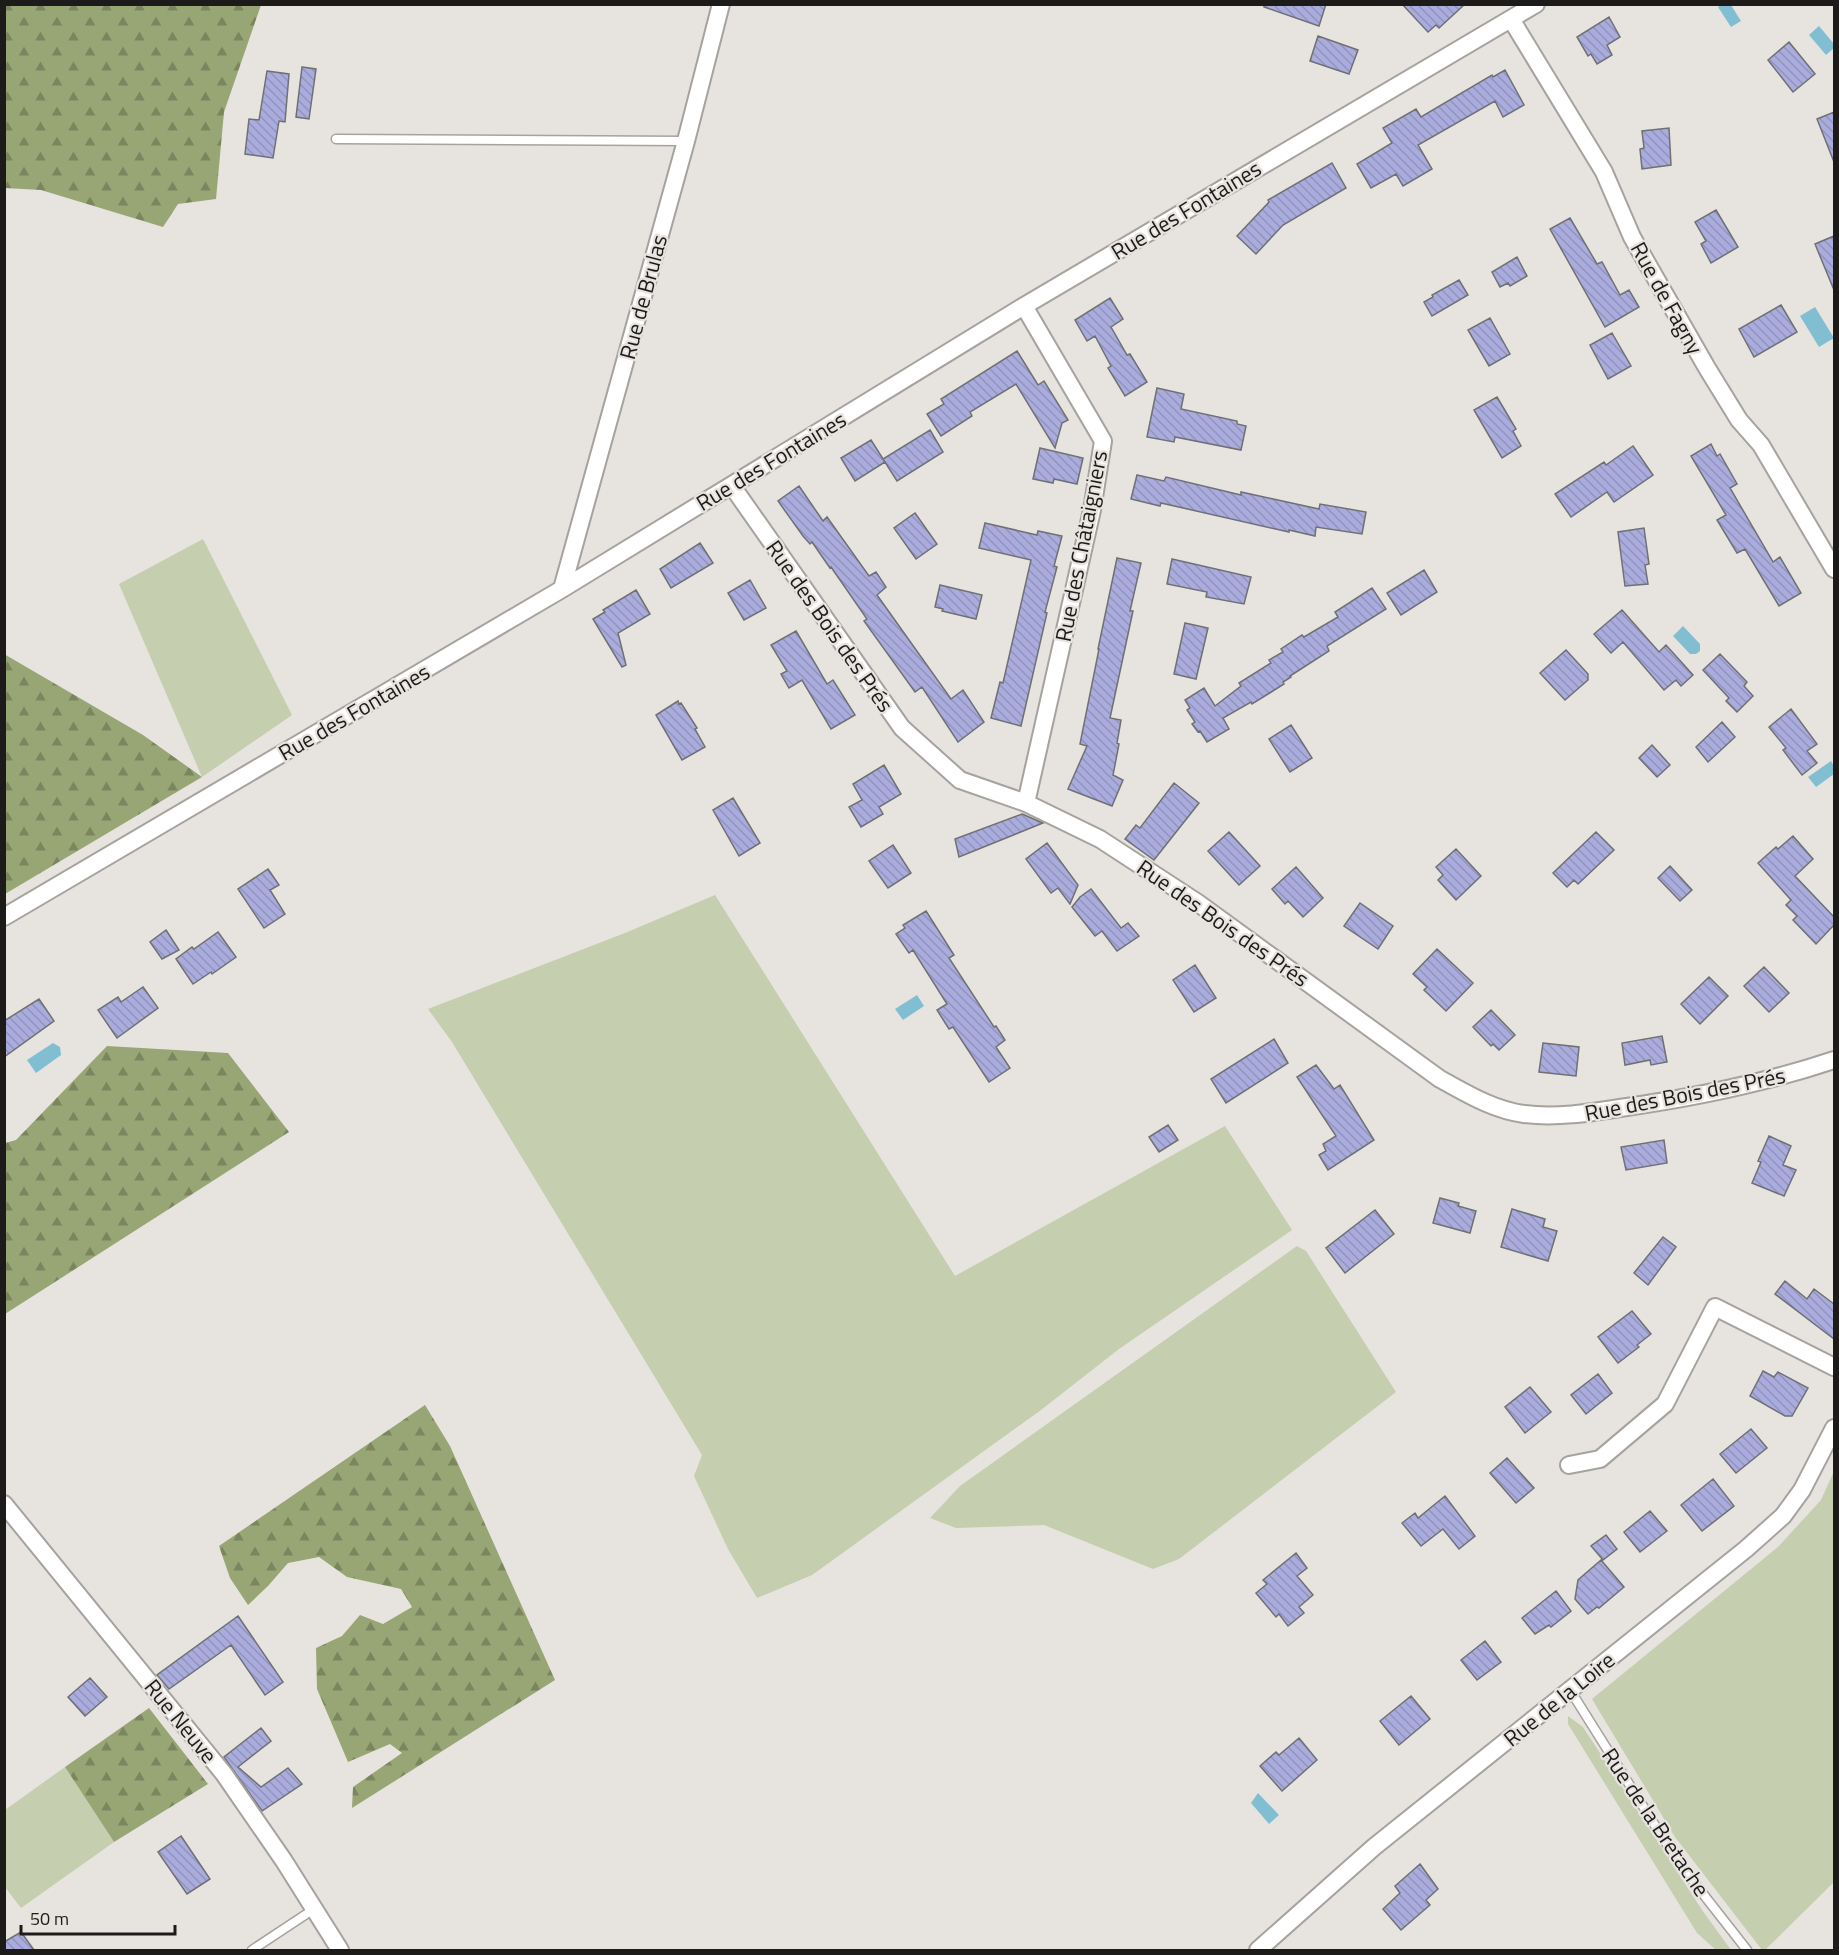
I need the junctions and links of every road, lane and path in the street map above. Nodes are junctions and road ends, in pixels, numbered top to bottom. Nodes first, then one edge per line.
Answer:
1 (721, 4) edge
2 (1531, 6) edge
3 (1511, 20) junction
4 (336, 139) dead end
5 (686, 141) junction
6 (1024, 306) junction
7 (732, 486) junction
8 (1834, 569) edge
9 (562, 589) junction
10 (1026, 803) junction
11 (4, 918) edge
12 (1834, 1060) edge
13 (1834, 1367) edge
14 (1834, 1428) edge
15 (1569, 1465) dead end
16 (4, 1503) edge
17 (1570, 1690) junction
18 (314, 1909) junction
19 (252, 1950) edge
20 (340, 1950) edge
21 (1258, 1950) edge
22 (1746, 1950) edge

1 - 5 street, Rue de Brulas
2 - 3 street, Rue des Fontaines
3 - 6 street, Rue des Fontaines
3 - 8 street, Rue de Fagny
4 - 5 lane
5 - 9 street, Rue de Brulas
6 - 7 street, Rue des Fontaines
6 - 10 street, Rue des Châtaigniers
7 - 9 street, Rue des Fontaines
7 - 10 street, Rue des Bois des Prés
9 - 11 street, Rue des Fontaines
10 - 12 street, Rue des Bois des Prés
13 - 15 street
14 - 17 street, Rue de la Loire
16 - 18 street, Rue Neuve
17 - 21 street, Rue de la Loire
17 - 22 lane, Rue de la Bretache
18 - 19 lane
18 - 20 street, Rue Neuve

